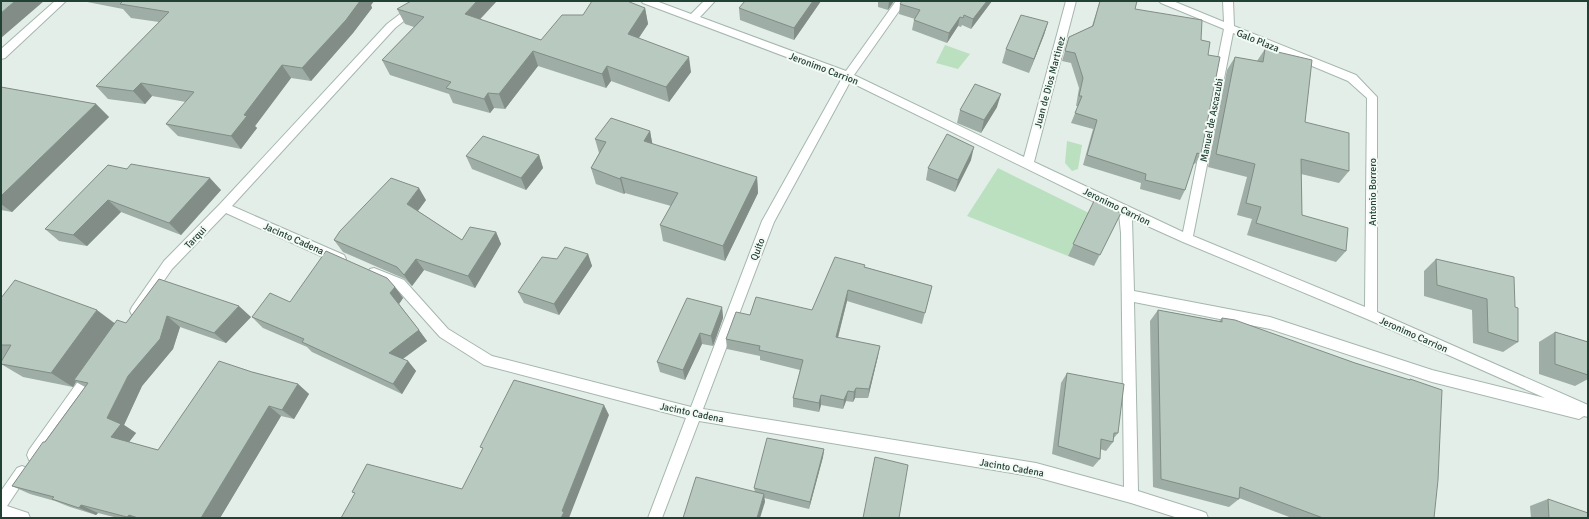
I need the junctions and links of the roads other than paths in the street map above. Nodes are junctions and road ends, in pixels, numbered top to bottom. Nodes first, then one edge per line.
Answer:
1 (61, 1) edge
2 (424, 1) edge
3 (646, 1) edge
4 (710, 1) edge
5 (901, 1) edge
6 (1071, 1) edge
7 (1164, 1) edge
8 (1228, 1) edge
9 (693, 18) junction
10 (1229, 28) junction
11 (1, 55) edge
12 (848, 76) junction
13 (1352, 78) joint
14 (1028, 163) junction
15 (224, 207) junction
16 (1125, 211) junction
17 (1187, 239) junction
18 (348, 262) edge
19 (363, 268) edge
20 (1128, 295) junction
21 (1371, 315) junction
22 (127, 323) edge
23 (100, 361) edge
24 (1588, 411) edge
25 (694, 414) junction
26 (1588, 415) edge
27 (1131, 496) junction
28 (1, 503) edge
29 (1, 511) edge
30 (23, 518) edge
31 (655, 518) edge
32 (1201, 518) edge

1 - 11 street
2 - 15 street, Tarqui
3 - 9 street, Jeronimo Carrion
4 - 9 street
5 - 12 street, Quito
6 - 14 street, Juan de Dios Martinez
7 - 10 street, Galo Plaza
8 - 10 street, Manuel de Ascazubi
9 - 12 street, Jeronimo Carrion
10 - 13 street, Galo Plaza
10 - 17 street, Manuel de Ascazubi
12 - 14 street, Jeronimo Carrion
12 - 25 street, Quito
13 - 21 street, Antonio Borrero
14 - 16 street, Jeronimo Carrion
15 - 18 street, Jacinto Cadena
15 - 22 street, Tarqui
16 - 17 street, Jeronimo Carrion
16 - 20 street
17 - 21 street, Jeronimo Carrion
19 - 25 street, Jacinto Cadena
20 - 26 street
20 - 27 street
21 - 24 street, Jeronimo Carrion
23 - 28 street
25 - 27 street, Jacinto Cadena
25 - 31 street, Quito
27 - 32 street, Jacinto Cadena
29 - 30 street

